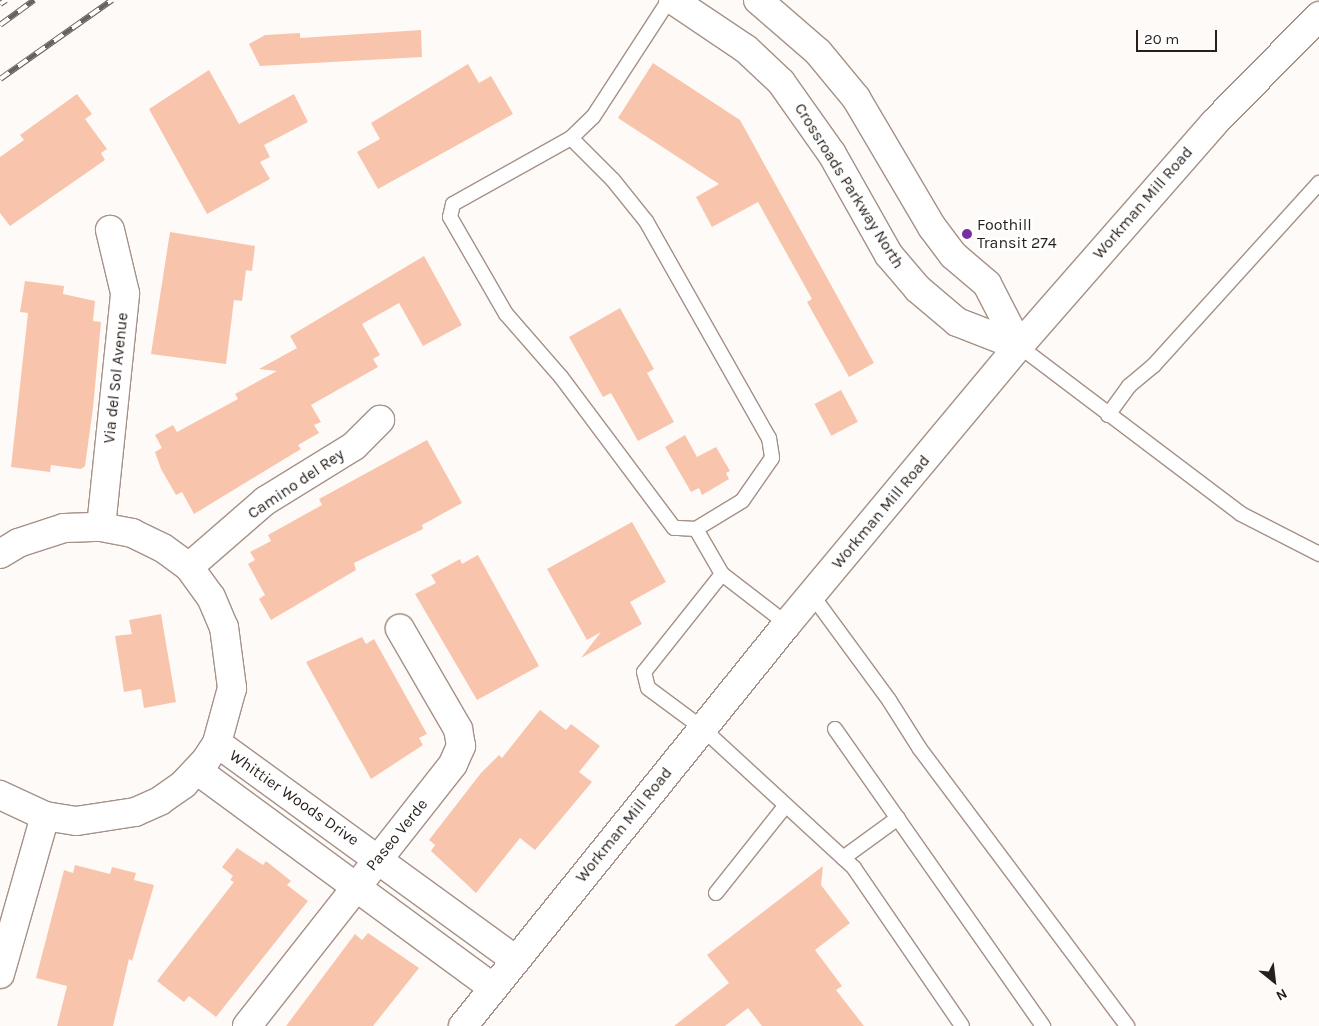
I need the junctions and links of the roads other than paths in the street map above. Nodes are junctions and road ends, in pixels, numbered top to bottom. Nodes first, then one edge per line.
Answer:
1 (671, 0) edge
2 (758, 0) edge
3 (1319, 16) edge
4 (571, 138) junction
5 (1319, 184) edge
6 (110, 230) dead end
7 (1019, 346) junction
8 (1108, 415) junction
9 (380, 420) dead end
10 (101, 527) junction
11 (696, 529) junction
12 (1318, 552) edge
13 (0, 554) edge
14 (189, 567) junction
15 (722, 574) junction
16 (812, 595) junction
17 (787, 624) junction
18 (400, 629) dead end
19 (702, 728) junction
20 (835, 729) dead end
21 (217, 743) junction
22 (198, 771) junction
23 (0, 795) edge
24 (786, 805) junction
25 (45, 816) junction
26 (898, 818) junction
27 (379, 858) junction
28 (843, 858) junction
29 (357, 885) junction
30 (716, 893) dead end
31 (516, 960) junction
32 (0, 974) edge
33 (493, 988) junction
34 (247, 1026) edge
35 (463, 1026) edge
36 (962, 1026) edge
37 (1044, 1026) edge
38 (1127, 1026) edge

1 - 4 lane
1 - 7 street, Crossroads Parkway North
2 - 7 street
3 - 7 street, Workman Mill Road
4 - 11 lane
4 - 11 lane
5 - 8 lane
6 - 10 street, Via del Sol Avenue
7 - 8 lane
7 - 16 street, Workman Mill Road
8 - 12 lane
9 - 14 street, Camino del Rey
10 - 13 street
10 - 14 street
11 - 15 lane
14 - 21 street
15 - 17 lane
15 - 19 lane
16 - 17 street, Workman Mill Road
16 - 38 lane
17 - 19 street, Workman Mill Road
18 - 27 street, Paseo Verde
19 - 24 lane
19 - 31 street, Workman Mill Road
20 - 26 lane
21 - 22 street
21 - 27 street, Whittier Woods Drive
22 - 25 street
22 - 29 street, Whittier Woods Drive
23 - 25 street
24 - 28 lane
24 - 30 lane
25 - 32 street
26 - 28 lane
26 - 37 lane
27 - 29 street, Paseo Verde
27 - 31 street, Whittier Woods Drive
28 - 36 lane
29 - 33 street, Whittier Woods Drive
29 - 34 street, Paseo Verde
31 - 33 street, Workman Mill Road
33 - 35 street, Workman Mill Road

